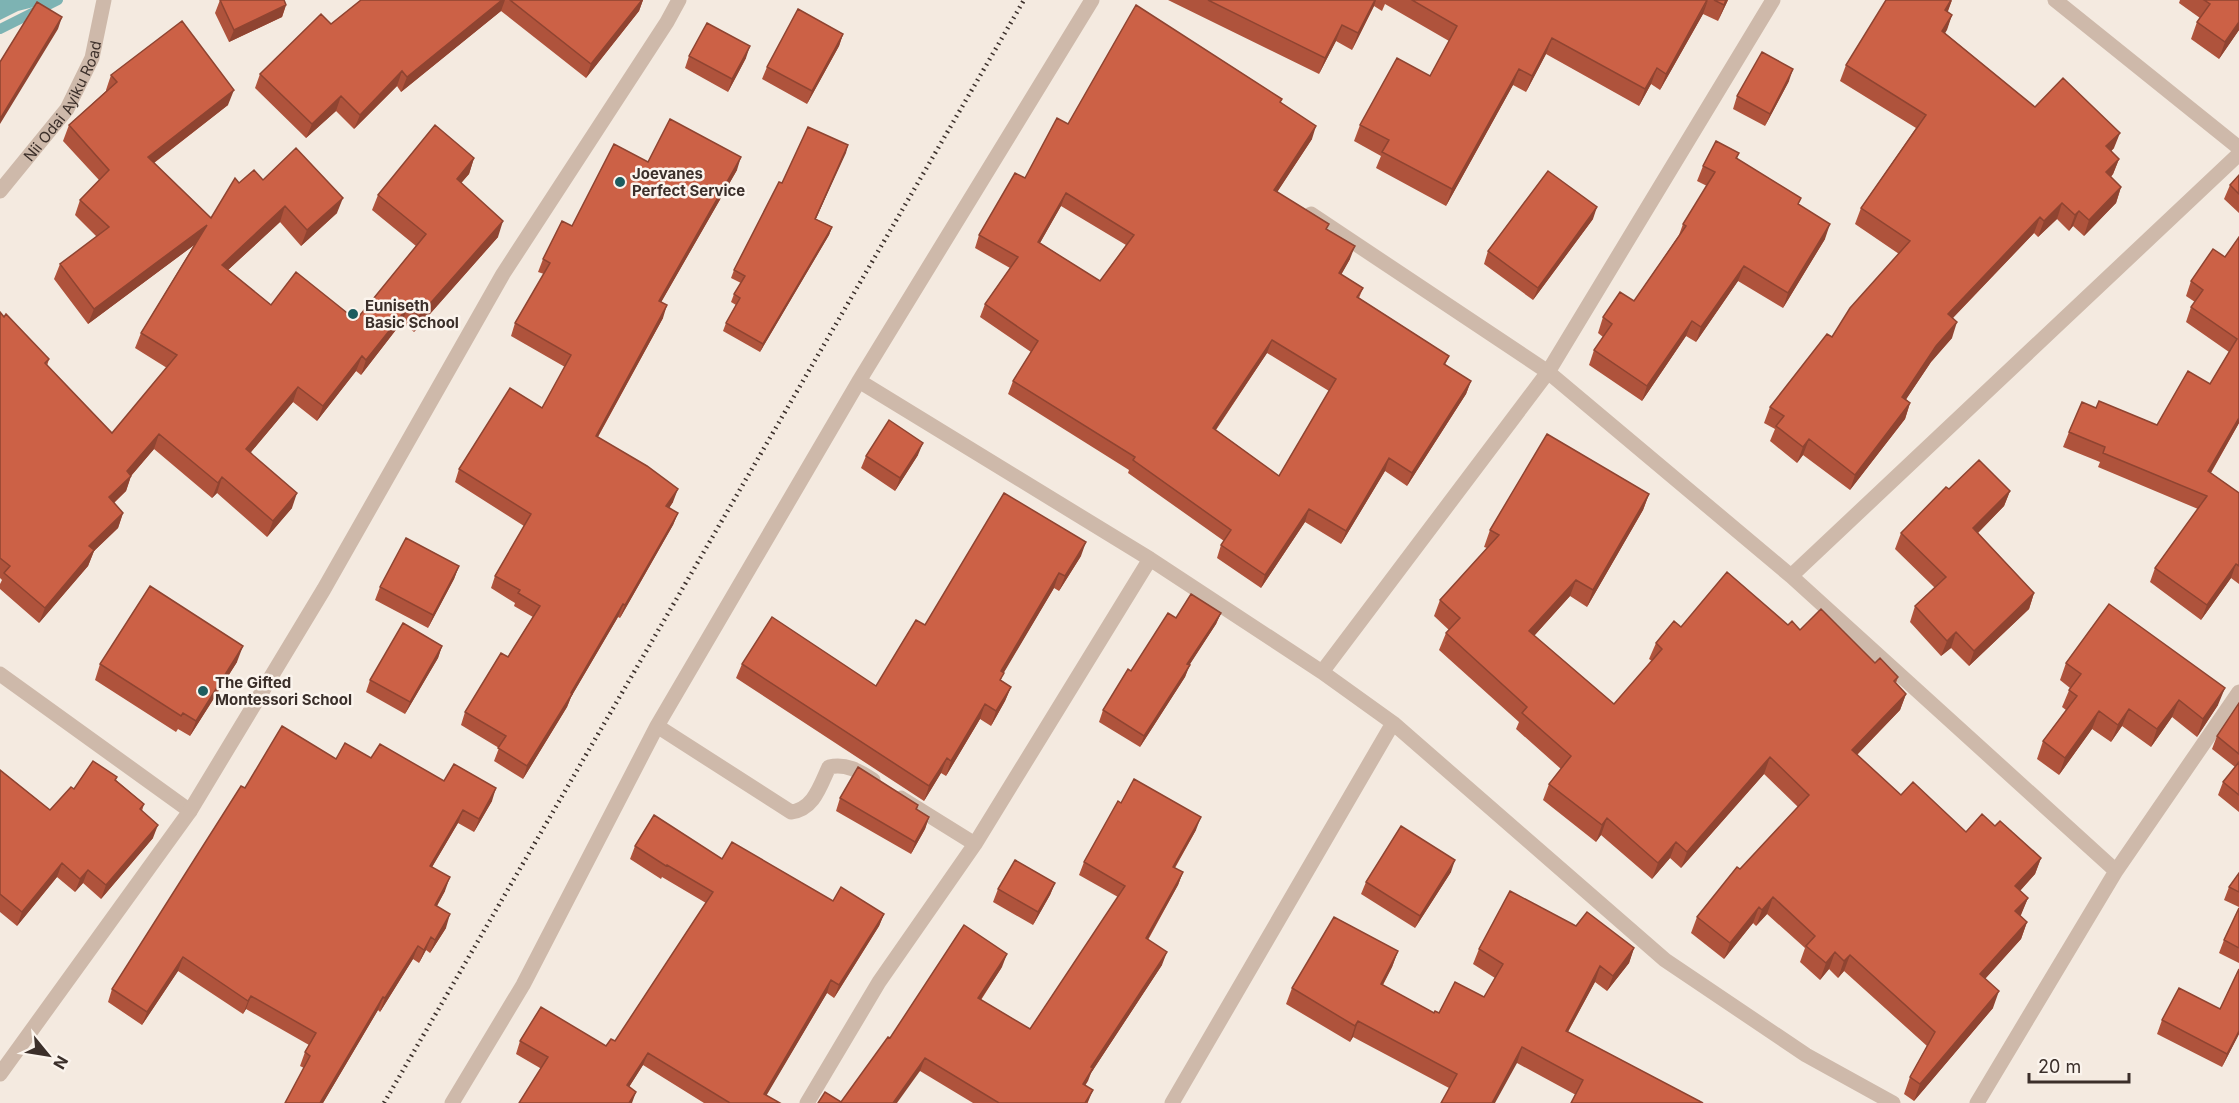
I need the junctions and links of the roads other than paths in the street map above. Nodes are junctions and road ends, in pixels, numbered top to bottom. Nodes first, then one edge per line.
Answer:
1 (104, 0) edge
2 (679, 0) edge
3 (1092, 0) edge
4 (1773, 0) edge
5 (2055, 0) edge
6 (2239, 148) edge
7 (2239, 154) edge
8 (0, 191) edge
9 (1302, 208) edge
10 (1548, 372) junction
11 (859, 381) junction
12 (1150, 559) junction
13 (1791, 576) junction
14 (1322, 672) junction
15 (0, 674) edge
16 (2239, 692) edge
17 (1393, 723) junction
18 (657, 726) junction
19 (190, 811) junction
20 (975, 844) junction
21 (2116, 871) junction
22 (0, 1074) edge
23 (452, 1103) edge
24 (807, 1103) edge
25 (1172, 1103) edge
26 (1893, 1103) edge
27 (1977, 1103) edge

1 - 8 street, Nii Odai Ayiku Road
2 - 19 street
3 - 11 street
4 - 10 street
5 - 6 street
7 - 13 street
9 - 10 street
10 - 13 street
10 - 14 street
11 - 12 street
11 - 18 street
12 - 14 street
12 - 20 street
13 - 21 street
14 - 17 street
15 - 19 street
16 - 21 street
17 - 25 street
17 - 26 street
18 - 20 street
18 - 23 street
19 - 22 street
20 - 24 street
21 - 27 street

